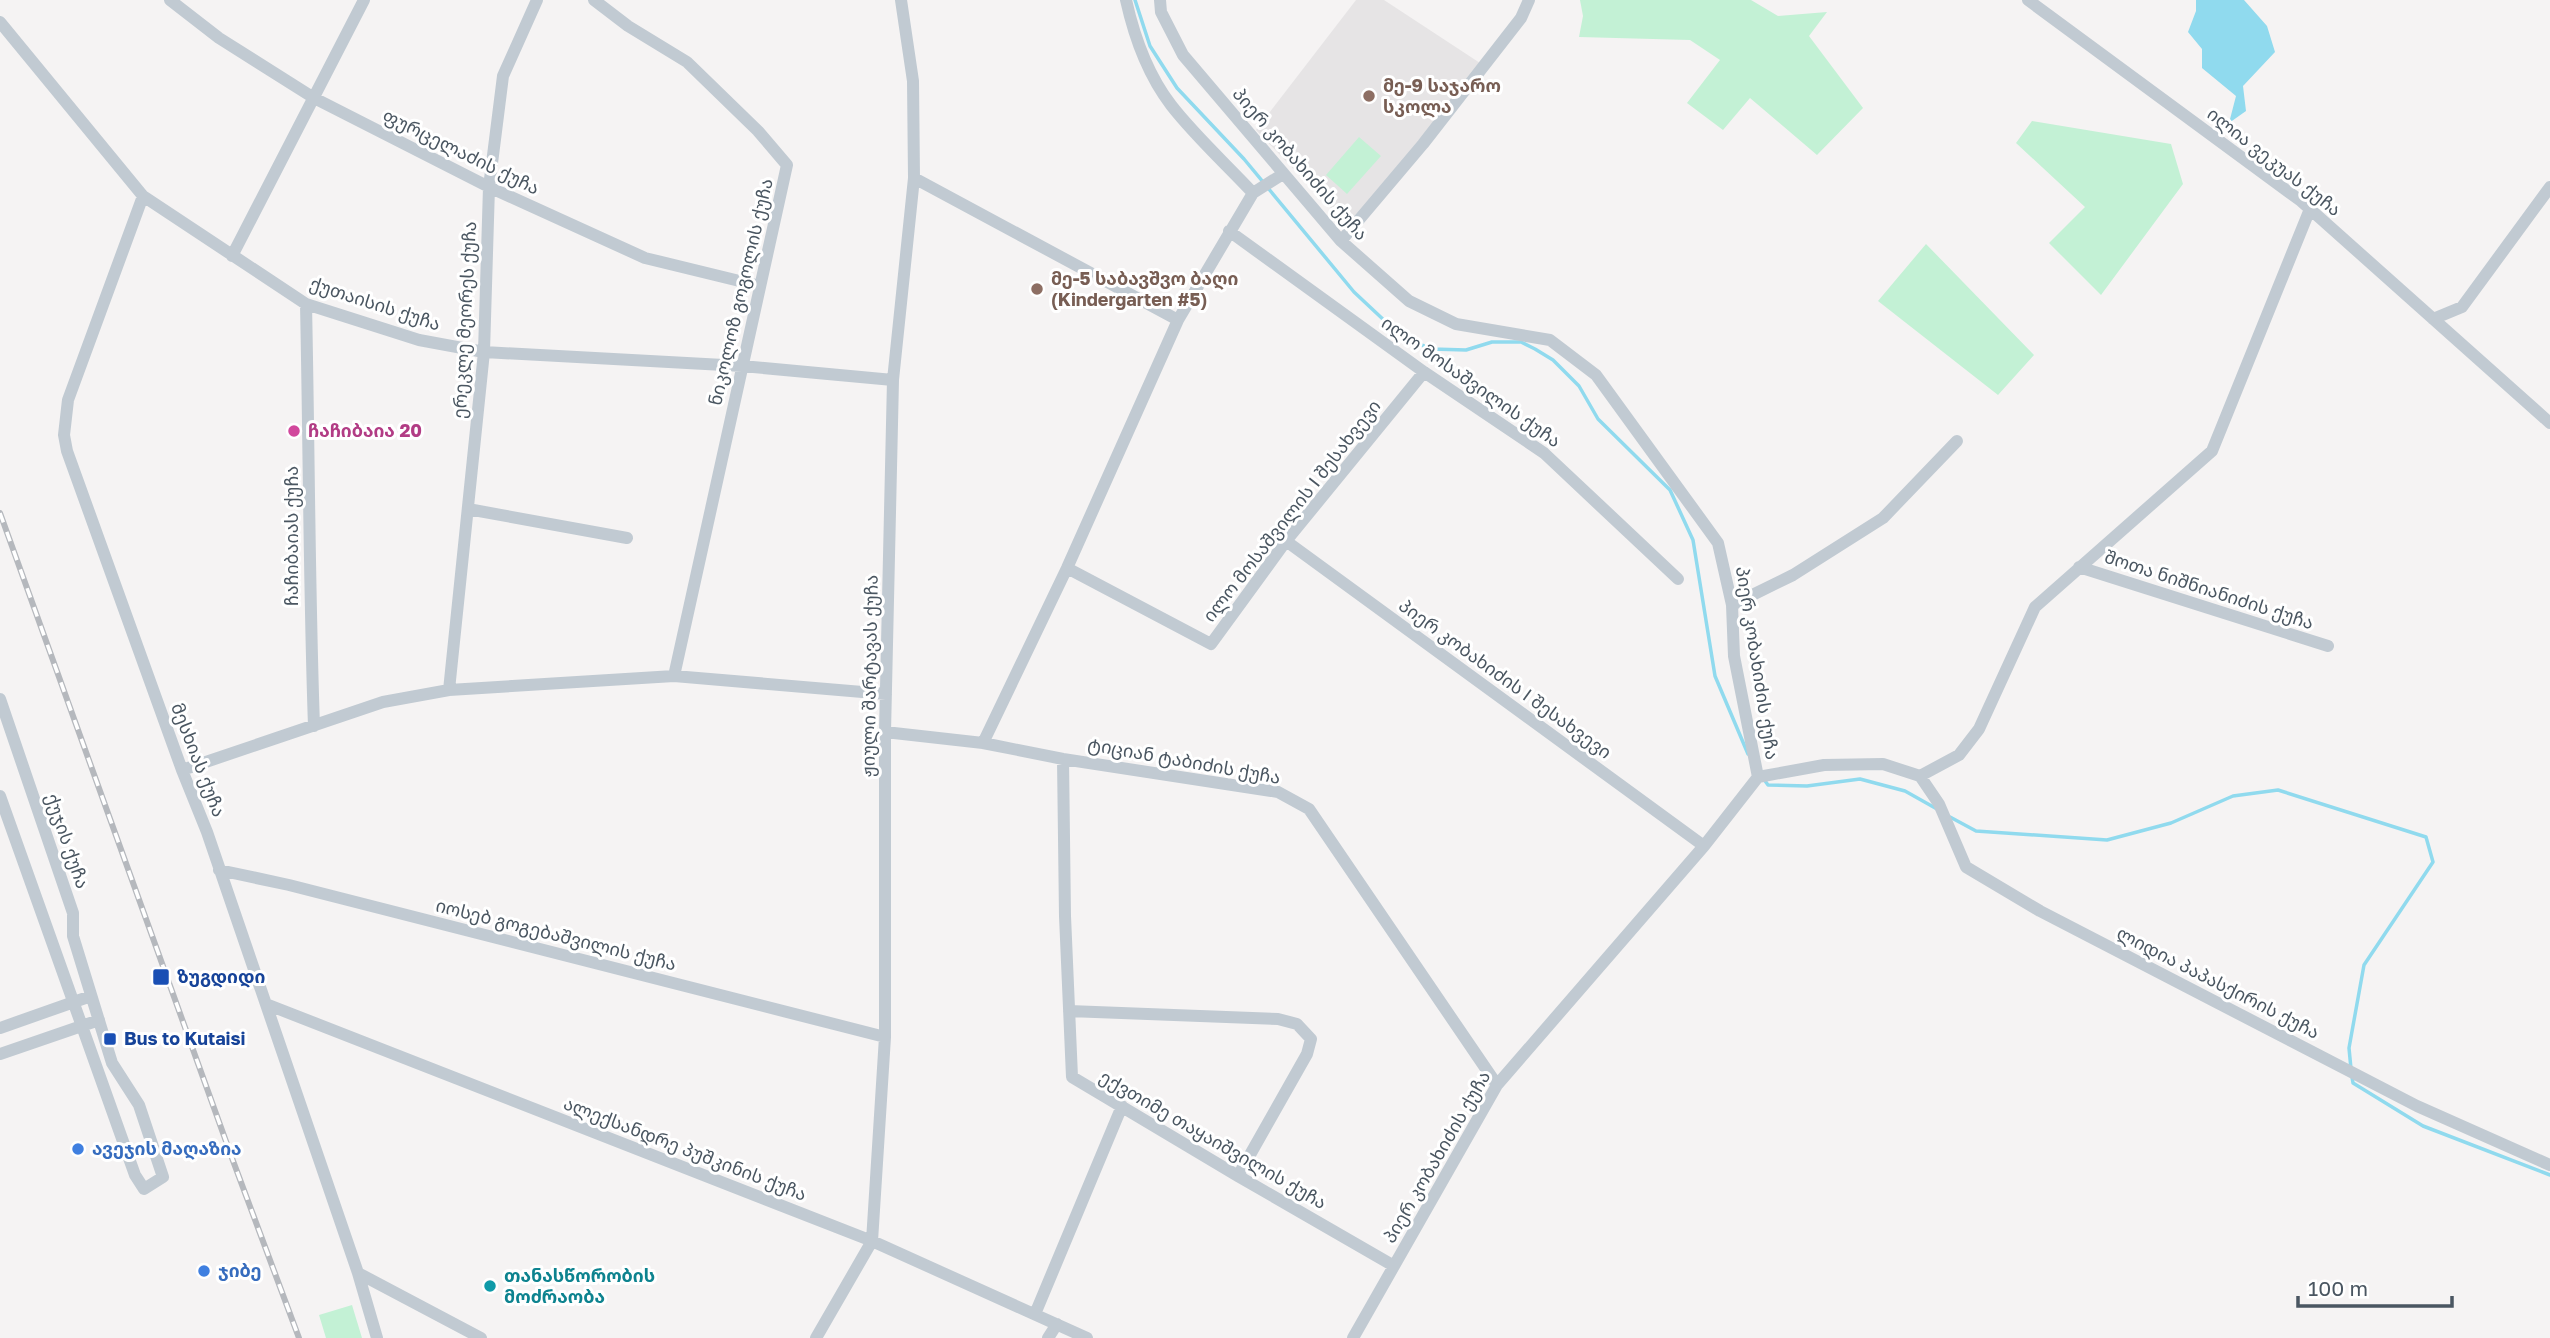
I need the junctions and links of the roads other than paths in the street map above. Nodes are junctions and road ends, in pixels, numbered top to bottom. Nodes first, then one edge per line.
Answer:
1 (170, 0) edge
2 (364, 0) edge
3 (537, 0) edge
4 (594, 0) edge
5 (901, 0) edge
6 (1126, 0) edge
7 (1160, 0) edge
8 (1529, 0) edge
9 (2028, 0) edge
10 (0, 22) edge
11 (314, 98) junction
12 (1283, 174) junction
13 (914, 178) junction
14 (489, 187) junction
15 (2550, 187) edge
16 (1254, 192) junction
17 (143, 196) junction
18 (2311, 209) junction
19 (1229, 231) junction
20 (1341, 241) junction
21 (232, 257) junction
22 (760, 286) junction
23 (306, 304) junction
24 (2433, 319) junction
25 (1178, 320) junction
26 (484, 352) junction
27 (742, 366) junction
28 (1424, 372) junction
29 (892, 380) junction
30 (2550, 423) edge
31 (1956, 441) dead end
32 (468, 509) junction
33 (627, 538) dead end
34 (1286, 541) junction
35 (2080, 567) junction
36 (1067, 568) junction
37 (1678, 579) dead end
38 (1732, 605) junction
39 (2328, 646) dead end
40 (674, 676) junction
41 (449, 690) junction
42 (886, 694) junction
43 (0, 699) edge
44 (4, 724) edge
45 (314, 726) junction
46 (885, 732) junction
47 (983, 743) junction
48 (1063, 759) junction
49 (182, 770) junction
50 (1920, 776) junction
51 (1758, 777) junction
52 (0, 796) edge
53 (1704, 846) junction
54 (219, 870) junction
55 (91, 996) junction
56 (72, 1003) junction
57 (265, 1004) junction
58 (1069, 1011) junction
59 (99, 1020) junction
60 (80, 1026) junction
61 (0, 1028) edge
62 (885, 1037) junction
63 (0, 1054) edge
64 (1497, 1085) junction
65 (1122, 1106) junction
66 (2550, 1165) edge
67 (1238, 1176) junction
68 (872, 1241) junction
69 (1394, 1265) junction
70 (358, 1272) junction
71 (1035, 1314) junction
72 (1057, 1324) junction
73 (377, 1338) edge
74 (481, 1338) edge
75 (816, 1338) edge
76 (1048, 1338) edge
77 (1087, 1338) edge
78 (1353, 1338) edge

1 - 11 street, ფურცელაძის ქუჩა
2 - 11 street
3 - 14 street, ერეკლე მეორეს ქუჩა
4 - 22 street, ნიკოლოზ გოგოლის ქუჩა
5 - 13 street, ჟიული შარტავას ქუჩა
6 - 16 street
7 - 12 street, პიერ კობახიძის ქუჩა
8 - 20 street
9 - 18 street, ილია ვეკუას ქუჩა
10 - 17 street, ქუთაისის ქუჩა
11 - 14 street, ფურცელაძის ქუჩა
11 - 21 street
12 - 16 street
12 - 20 street, პიერ კობახიძის ქუჩა
13 - 25 street
13 - 29 street, ჟიული შარტავას ქუჩა
14 - 22 street, ფურცელაძის ქუჩა
14 - 26 street, ერეკლე მეორეს ქუჩა
15 - 24 street
16 - 19 street
17 - 21 street, ქუთაისის ქუჩა
17 - 49 street, მესხიას ქუჩა
18 - 24 street, ილია ვეკუას ქუჩა
18 - 35 street
19 - 25 street
19 - 28 street, ილო მოსაშვილის ქუჩა
20 - 38 street, პიერ კობახიძის ქუჩა
21 - 23 street, ქუთაისის ქუჩა
22 - 27 street, ნიკოლოზ გოგოლის ქუჩა
23 - 26 street, ქუთაისის ქუჩა
23 - 45 street, ჩაჩიბაიას ქუჩა
24 - 30 street, ილია ვეკუას ქუჩა
25 - 36 street
26 - 27 street, ქუთაისის ქუჩა
26 - 32 street, ერეკლე მეორეს ქუჩა
27 - 29 street, ქუთაისის ქუჩა
27 - 40 street, ნიკოლოზ გოგოლის ქუჩა
28 - 34 street, ილო მოსაშვილის I შესახვევი
28 - 37 street, ილო მოსაშვილის ქუჩა
29 - 42 street, ჟიული შარტავას ქუჩა
31 - 38 street
32 - 33 street
32 - 41 street, ერეკლე მეორეს ქუჩა
34 - 36 street, ილო მოსაშვილის I შესახვევი
34 - 53 street, პიერ კობახიძის I შესახვევი
35 - 39 street, შოთა ნიშნიანიძის ქუჩა
35 - 50 street
36 - 47 street
38 - 51 street, პიერ კობახიძის ქუჩა
40 - 41 street
40 - 42 street
41 - 45 street
42 - 46 street, ჟიული შარტავას ქუჩა
43 - 44 street, ქუჯის ქუჩა
44 - 55 street, ქუჯის ქუჩა
45 - 49 street
46 - 47 street, ტიციან ტაბიძის ქუჩა
46 - 62 street, ჟიული შარტავას ქუჩა
47 - 48 street, ტიციან ტაბიძის ქუჩა
48 - 58 street, ექვთიმე თაყაიშვილის ქუჩა
48 - 64 street, ტიციან ტაბიძის ქუჩა
49 - 54 street, მესხიას ქუჩა
50 - 51 street
50 - 66 street, ლიდია პაპასქირის ქუჩა
51 - 53 street, პიერ კობახიძის ქუჩა
52 - 56 street, ქუჯის ქუჩა
53 - 64 street, პიერ კობახიძის ქუჩა
54 - 57 street, მესხიას ქუჩა
54 - 62 street, იოსებ გოგებაშვილის ქუჩა
55 - 56 street
55 - 59 street, ქუჯის ქუჩა
56 - 60 street, ქუჯის ქუჩა
56 - 61 street
57 - 68 street, ალექსანდრე პუშკინის ქუჩა
57 - 70 street, მესხიას ქუჩა
58 - 65 street, ექვთიმე თაყაიშვილის ქუჩა
58 - 67 street
59 - 60 street
59 - 60 street, ქუჯის ქუჩა
60 - 63 street
62 - 68 street, ჟიული შარტავას ქუჩა
64 - 69 street, პიერ კობახიძის ქუჩა
65 - 67 street, ექვთიმე თაყაიშვილის ქუჩა
65 - 71 street
67 - 69 street, ექვთიმე თაყაიშვილის ქუჩა
68 - 71 street, ალექსანდრე პუშკინის ქუჩა
68 - 75 street, ჟიული შარტავას ქუჩა
69 - 78 street, პიერ კობახიძის ქუჩა
70 - 73 street, მესხიას ქუჩა
70 - 74 street
71 - 72 street, ალექსანდრე პუშკინის ქუჩა
72 - 76 street
72 - 77 street, ალექსანდრე პუშკინის ქუჩა

